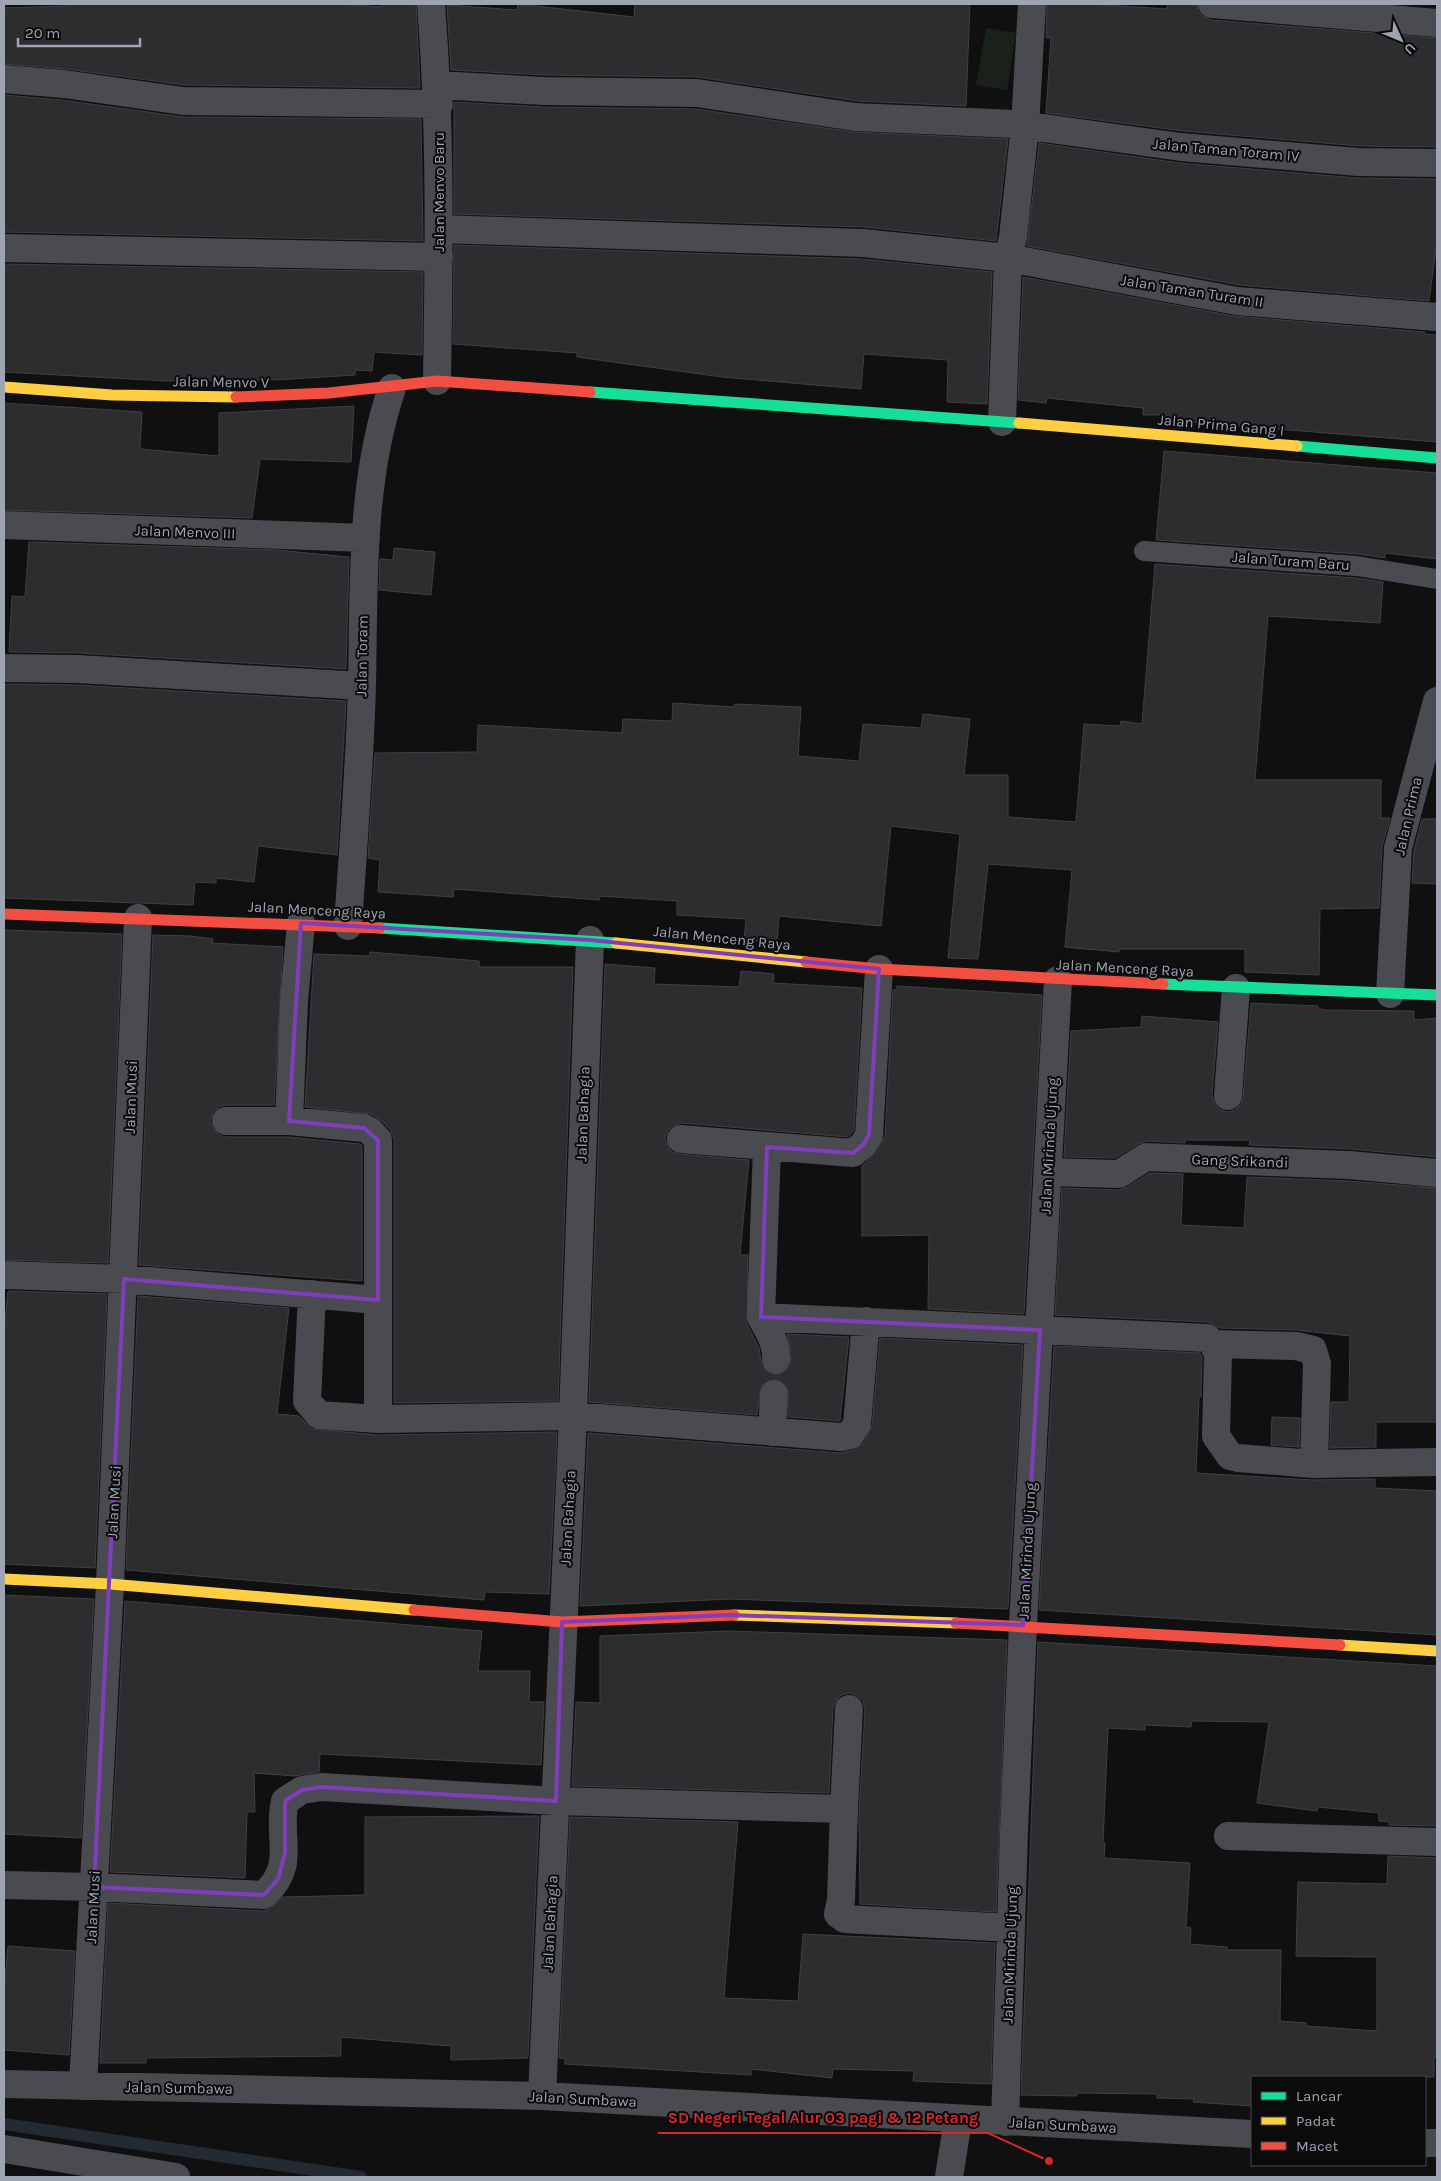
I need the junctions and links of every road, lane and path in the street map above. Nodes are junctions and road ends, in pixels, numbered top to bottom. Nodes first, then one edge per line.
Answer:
1 (431, 4) edge
2 (1032, 4) edge
3 (1212, 4) edge
4 (1437, 23) edge
5 (4, 79) edge
6 (438, 95) junction
7 (1020, 125) junction
8 (1437, 163) edge
9 (439, 229) junction
10 (4, 248) edge
11 (439, 257) junction
12 (1008, 258) junction
13 (1437, 316) edge
14 (437, 381) junction
15 (4, 388) edge
16 (392, 388) junction
17 (1002, 422) junction
18 (1437, 458) edge
19 (4, 525) edge
20 (366, 538) junction
21 (1144, 551) dead end
22 (1437, 579) edge
23 (4, 668) edge
24 (362, 686) junction
25 (1437, 701) edge
26 (4, 914) edge
27 (138, 918) junction
28 (301, 924) junction
29 (348, 926) junction
30 (590, 940) junction
31 (879, 969) junction
32 (1058, 980) junction
33 (1236, 988) junction
34 (1390, 994) junction
35 (1437, 995) edge
36 (1228, 1096) dead end
37 (226, 1121) dead end
38 (288, 1121) junction
39 (681, 1139) dead end
40 (766, 1148) junction
41 (1048, 1172) junction
42 (1437, 1173) edge
43 (4, 1275) edge
44 (124, 1279) junction
45 (312, 1294) junction
46 (378, 1300) junction
47 (761, 1317) junction
48 (866, 1321) junction
49 (1040, 1330) junction
50 (1213, 1344) junction
51 (776, 1360) tunnel mouth
52 (774, 1394) tunnel mouth
53 (573, 1416) junction
54 (378, 1419) junction
55 (772, 1432) junction
56 (1437, 1462) edge
57 (1314, 1464) junction
58 (4, 1579) edge
59 (110, 1584) junction
60 (562, 1622) junction
61 (1023, 1625) junction
62 (1437, 1651) edge
63 (849, 1709) dead end
64 (556, 1801) junction
65 (844, 1809) junction
66 (1228, 1836) dead end
67 (1437, 1842) edge
68 (4, 1885) edge
69 (94, 1886) junction
70 (1011, 1928) junction
71 (4, 2084) edge
72 (83, 2086) junction
73 (542, 2096) junction
74 (958, 2120) junction
75 (1005, 2122) junction
76 (1251, 2134) edge
77 (4, 2148) edge
78 (176, 2177) edge
79 (949, 2177) edge

1 - 6 street, Jalan Menvo Baru
2 - 7 street
3 - 4 street
5 - 6 street, Jalan Taman Toram IV
6 - 7 street, Jalan Taman Toram IV
6 - 9 street, Jalan Menvo Baru
7 - 8 street, Jalan Taman Toram IV
7 - 12 street
9 - 11 street, Jalan Menvo Baru
9 - 12 street, Jalan Taman Turam II
10 - 11 street
11 - 14 street, Jalan Menvo Baru
12 - 13 street, Jalan Taman Turam II
12 - 17 street
14 - 16 street, Jalan Menvo V
14 - 17 street, Jalan Prima Gang I
15 - 16 street, Jalan Menvo V
16 - 20 street, Jalan Toram
17 - 18 street, Jalan Prima Gang I
19 - 20 street, Jalan Menvo III
20 - 24 street, Jalan Toram
21 - 22 lane, Jalan Turam Baru
23 - 24 street
24 - 29 street, Jalan Toram
25 - 34 street, Jalan Prima
26 - 27 street, Jalan Menceng Raya
27 - 28 street, Jalan Menceng Raya
27 - 44 street, Jalan Musi
28 - 29 street, Jalan Menceng Raya
28 - 38 street
29 - 30 street, Jalan Menceng Raya
30 - 31 street, Jalan Menceng Raya
30 - 53 street, Jalan Bahagia
31 - 32 street, Jalan Menceng Raya
31 - 40 street
32 - 33 street, Jalan Menceng Raya
32 - 41 street, Jalan Mirinda Ujung
33 - 34 street, Jalan Menceng Raya
33 - 36 street
34 - 35 street, Jalan Menceng Raya
37 - 38 street
38 - 46 street
39 - 40 street
40 - 47 street
41 - 42 street, Gang Srikandi
41 - 49 street, Jalan Mirinda Ujung
43 - 44 street
44 - 45 street
44 - 59 street, Jalan Musi
45 - 46 street
45 - 54 street
46 - 54 street
47 - 48 street
47 - 51 street
48 - 49 street
48 - 55 street
49 - 50 street
49 - 61 street, Jalan Mirinda Ujung
50 - 57 street
50 - 57 street
52 - 55 street
53 - 54 street
53 - 55 street
53 - 60 street, Jalan Bahagia
56 - 57 street
58 - 59 street
59 - 60 street
59 - 69 street, Jalan Musi
60 - 61 street
60 - 64 street, Jalan Bahagia
61 - 62 street
61 - 70 street, Jalan Mirinda Ujung
63 - 65 street
64 - 65 street
64 - 69 street
64 - 73 street, Jalan Bahagia
65 - 70 street
66 - 67 street
68 - 69 street
69 - 72 street, Jalan Musi
70 - 75 street, Jalan Mirinda Ujung
71 - 72 street, Jalan Sumbawa
72 - 73 street, Jalan Sumbawa
73 - 74 street, Jalan Sumbawa
74 - 75 street, Jalan Sumbawa
74 - 79 street
75 - 76 street, Jalan Sumbawa
77 - 78 street

